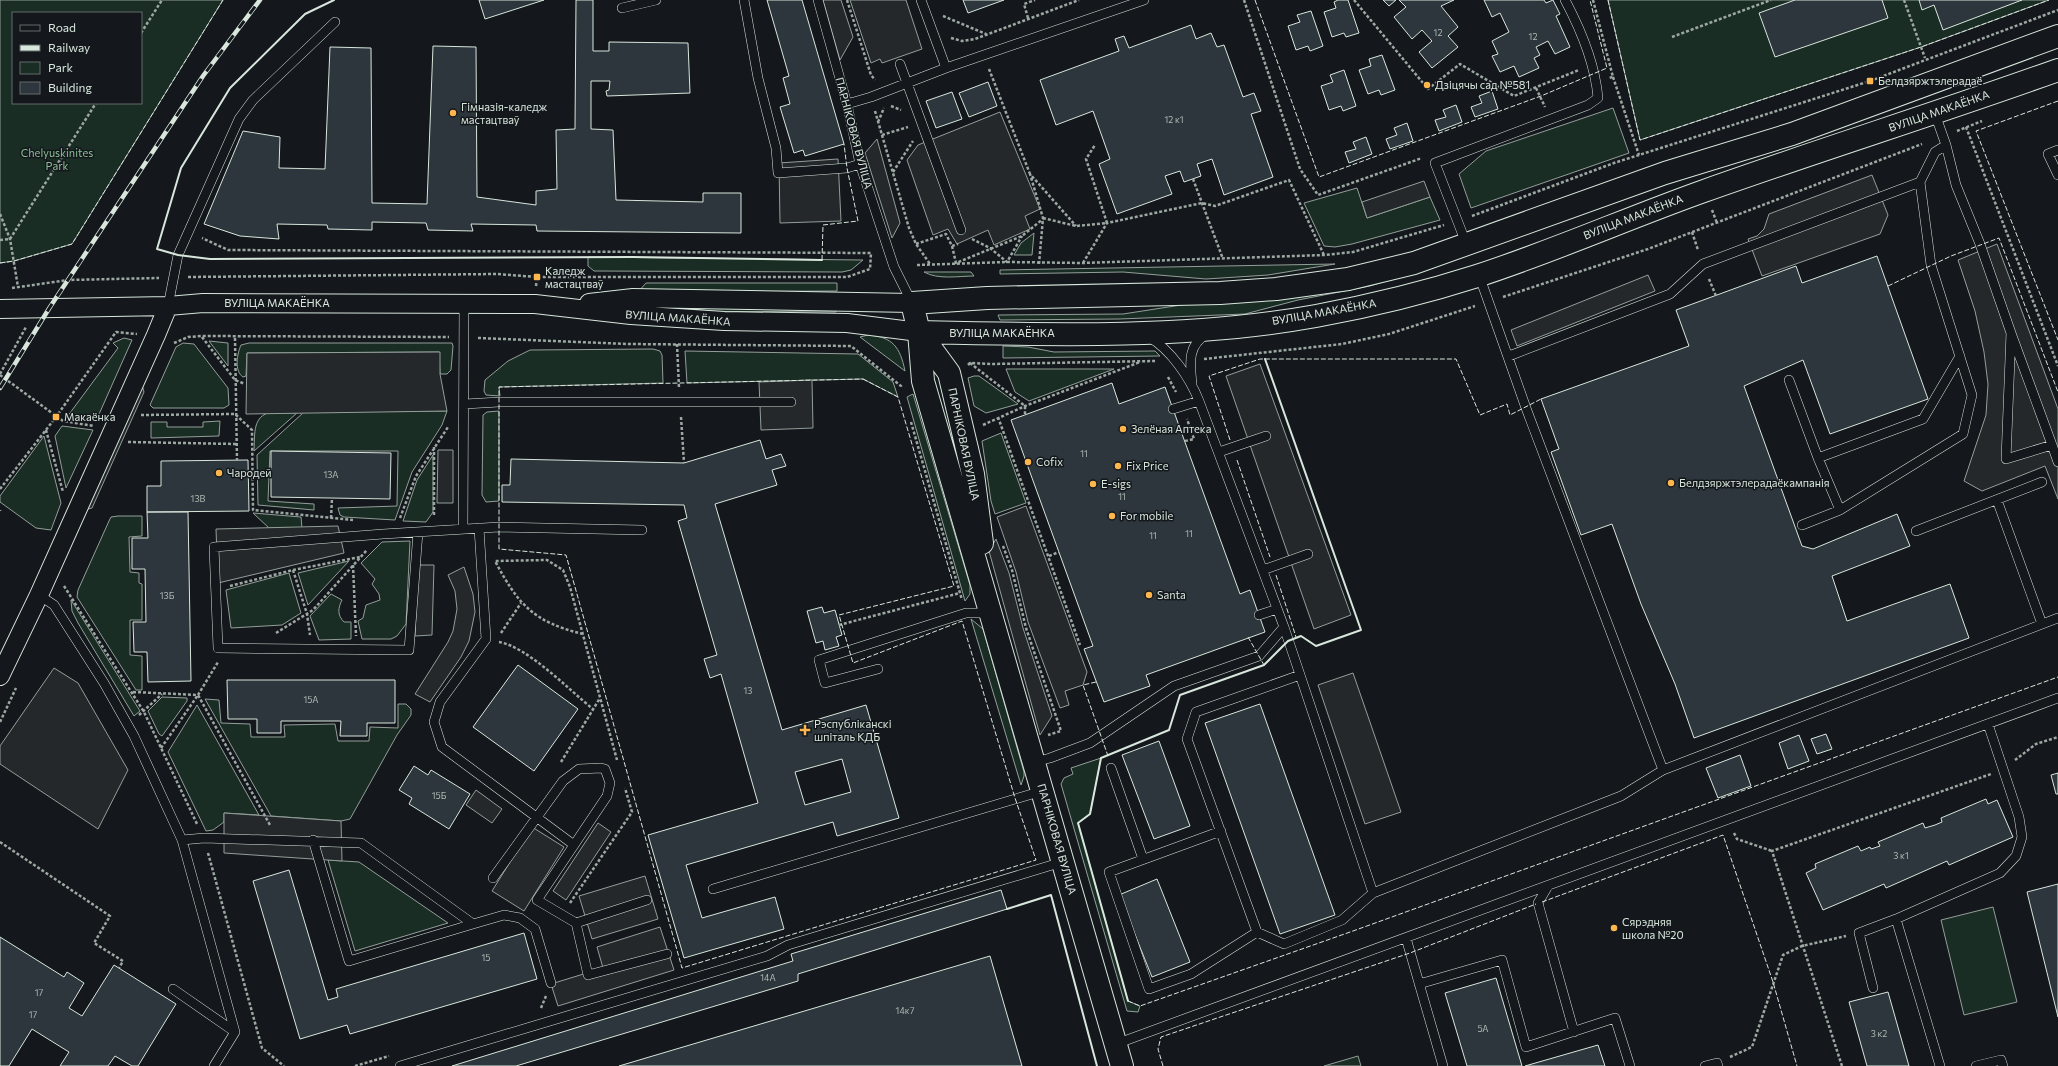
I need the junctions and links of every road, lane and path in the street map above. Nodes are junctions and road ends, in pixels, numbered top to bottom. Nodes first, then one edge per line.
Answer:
1 (162, 0) edge
2 (656, 0) edge
3 (744, 0) edge
4 (818, 0) edge
5 (847, 0) edge
6 (921, 0) edge
7 (1035, 0) edge
8 (1079, 0) edge
9 (1144, 0) edge
10 (1244, 0) edge
11 (1354, 0) edge
12 (1565, 0) edge
13 (1771, 0) edge
14 (1904, 0) edge
15 (622, 8) dead end
16 (2058, 10) edge
17 (943, 16) dead end
18 (1028, 18) junction
19 (335, 22) dead end
20 (142, 30) edge
21 (986, 34) junction
22 (2058, 36) edge
23 (1672, 37) dead end
24 (975, 39) junction
25 (962, 41) dead end
26 (983, 55) junction
27 (1925, 58) junction
28 (900, 64) joint
29 (1592, 65) junction
30 (946, 68) junction
31 (2058, 70) edge
32 (1613, 77) dead end
33 (907, 83) junction
34 (1536, 88) junction
35 (1541, 96) dead end
36 (871, 97) junction
37 (95, 104) edge
38 (847, 104) junction
39 (903, 112) dead end
40 (1935, 114) junction
41 (906, 119) dead end
42 (922, 122) junction
43 (878, 123) junction
44 (908, 126) junction
45 (1966, 127) dead end
46 (882, 136) junction
47 (1095, 145) dead end
48 (1946, 145) junction
49 (2058, 150) edge
50 (1639, 155) junction
51 (860, 164) junction
52 (893, 172) junction
53 (1030, 174) junction
54 (2058, 175) edge
55 (1193, 179) dead end
56 (1920, 182) junction
57 (1318, 195) dead end
58 (1202, 203) junction
59 (0, 214) edge
60 (1043, 218) junction
61 (1458, 222) junction
62 (1107, 223) junction
63 (1076, 226) junction
64 (961, 230) dead end
65 (189, 232) junction
66 (1022, 236) junction
67 (10, 239) junction
68 (0, 240) edge
69 (1466, 244) junction
70 (952, 246) dead end
71 (1324, 255) junction
72 (1224, 259) junction
73 (1007, 262) junction
74 (956, 263) junction
75 (1083, 263) junction
76 (930, 264) junction
77 (1039, 264) junction
78 (917, 265) dead end
79 (1479, 275) junction
80 (173, 278) junction
81 (18, 287) junction
82 (6, 289) dead end
83 (464, 303) junction
84 (912, 303) junction
85 (168, 306) junction
86 (553, 307) junction
87 (0, 309) edge
88 (28, 325) dead end
89 (1218, 327) junction
90 (116, 332) dead end
91 (919, 332) junction
92 (1143, 333) junction
93 (2011, 333) junction
94 (201, 336) junction
95 (463, 337) junction
96 (235, 338) junction
97 (169, 345) dead end
98 (1509, 356) junction
99 (1960, 356) junction
100 (970, 362) dead end
101 (1142, 362) dead end
102 (2058, 366) edge
103 (0, 374) edge
104 (235, 380) junction
105 (1789, 380) dead end
106 (245, 384) dead end
107 (1192, 384) junction
108 (900, 386) dead end
109 (1199, 401) junction
110 (791, 402) dead end
111 (465, 404) junction
112 (1025, 406) junction
113 (142, 408) dead end
114 (1173, 409) dead end
115 (235, 414) junction
116 (1025, 414) dead end
117 (998, 416) junction
118 (56, 417) junction
119 (100, 427) dead end
120 (978, 428) dead end
121 (46, 429) junction
122 (131, 435) dead end
123 (1266, 436) dead end
124 (128, 442) junction
125 (236, 444) junction
126 (2052, 445) junction
127 (434, 447) dead end
128 (124, 449) dead end
129 (1219, 452) junction
130 (1818, 458) junction
131 (237, 460) dead end
132 (2058, 462) edge
133 (2042, 482) dead end
134 (0, 489) edge
135 (64, 496) dead end
136 (332, 498) dead end
137 (1997, 500) junction
138 (1840, 510) junction
139 (331, 518) junction
140 (432, 519) dead end
141 (361, 521) dead end
142 (1802, 525) dead end
143 (479, 528) junction
144 (463, 529) junction
145 (642, 530) dead end
146 (418, 532) junction
147 (1916, 532) dead end
148 (1002, 542) dead end
149 (1059, 552) dead end
150 (1308, 554) dead end
151 (360, 556) dead end
152 (1048, 556) junction
153 (353, 565) dead end
154 (293, 570) junction
155 (1262, 570) junction
156 (67, 579) dead end
157 (216, 590) junction
158 (960, 593) dead end
159 (39, 595) junction
160 (521, 603) junction
161 (54, 606) junction
162 (1277, 609) junction
163 (991, 613) junction
164 (1259, 615) dead end
165 (2058, 618) edge
166 (2042, 624) junction
167 (839, 625) dead end
168 (1284, 627) junction
169 (582, 634) junction
170 (1080, 645) dead end
171 (226, 648) junction
172 (312, 649) junction
173 (357, 649) junction
174 (878, 668) dead end
175 (1300, 675) junction
176 (0, 676) edge
177 (133, 692) dead end
178 (162, 694) junction
179 (198, 695) junction
180 (600, 698) junction
181 (2058, 698) edge
182 (593, 709) junction
183 (126, 723) junction
184 (1988, 724) junction
185 (2058, 737) edge
186 (161, 748) dead end
187 (1043, 760) junction
188 (558, 767) dead end
189 (619, 767) dead end
190 (1111, 768) dead end
191 (1663, 770) junction
192 (2003, 770) junction
193 (624, 782) dead end
194 (1043, 790) junction
195 (536, 818) junction
196 (1729, 819) junction
197 (1221, 830) junction
198 (278, 839) junction
199 (182, 840) junction
200 (312, 840) junction
201 (0, 842) edge
202 (574, 845) junction
203 (1772, 851) junction
204 (1143, 859) junction
205 (1064, 861) junction
206 (493, 878) dead end
207 (1548, 886) junction
208 (713, 889) dead end
209 (1373, 893) junction
210 (647, 900) dead end
211 (562, 915) junction
212 (1896, 919) junction
213 (576, 923) junction
214 (473, 924) junction
215 (1257, 932) junction
216 (1859, 933) junction
217 (1406, 938) junction
218 (1802, 946) junction
219 (667, 954) dead end
220 (119, 968) dead end
221 (551, 982) dead end
222 (1419, 984) junction
223 (1873, 988) dead end
224 (173, 989) dead end
225 (235, 1032) junction
226 (1574, 1032) junction
227 (1116, 1044) junction
228 (1717, 1064) edge
229 (214, 1066) edge
230 (400, 1066) edge
231 (1122, 1066) edge
232 (1443, 1066) edge
233 (1630, 1066) edge
234 (1706, 1066) edge
235 (1842, 1066) edge
236 (1940, 1066) edge
237 (1976, 1066) edge
238 (2003, 1066) edge

1 - 20 path
2 - 15 lane
3 - 51 lane
4 - 38 lane, ПАРНІКОВАЯ ВУЛІЦА
5 - 28 path
6 - 30 lane
7 - 18 path
8 - 18 path
9 - 26 lane
10 - 57 path
11 - 34 path
12 - 29 lane
13 - 23 path
14 - 27 path
16 - 27 path
17 - 21 path
18 - 21 path
19 - 65 lane
21 - 24 path
22 - 69 street, ВУЛІЦА МАКАЁНКА
24 - 25 path
24 - 26 path
26 - 30 lane
26 - 53 path
27 - 50 path
28 - 33 lane
29 - 34 path
29 - 61 lane
30 - 33 lane
31 - 40 street, ВУЛІЦА МАКАЁНКА
32 - 50 path
33 - 36 lane
33 - 42 lane
34 - 35 path
36 - 38 lane
36 - 43 path
37 - 67 path
38 - 51 lane, ПАРНІКОВАЯ ВУЛІЦА
39 - 43 path
40 - 48 lane
40 - 79 street, ВУЛІЦА МАКАЁНКА
41 - 44 path
42 - 44 path
42 - 64 lane
43 - 46 path
44 - 46 path
44 - 52 path
45 - 102 path
46 - 52 path
47 - 62 path
48 - 56 lane
48 - 93 lane
49 - 54 lane
50 - 61 path
51 - 84 lane, ПАРНІКОВАЯ ВУЛІЦА
52 - 76 path
53 - 60 path
53 - 63 path
55 - 58 path
56 - 98 lane
56 - 99 lane
58 - 62 path
58 - 71 path
58 - 72 path
59 - 67 path
60 - 63 path
60 - 66 path
60 - 77 path
61 - 69 lane
61 - 71 path
62 - 63 path
62 - 75 path
65 - 80 lane
65 - 80 path
66 - 73 path
66 - 74 path
67 - 68 path
67 - 81 path
69 - 79 street
69 - 84 street, ВУЛІЦА МАКАЁНКА
70 - 74 path
71 - 72 path
72 - 75 path
73 - 74 path
73 - 77 path
74 - 76 path
75 - 77 path
76 - 78 path
79 - 89 street, ВУЛІЦА МАКАЁНКА
79 - 98 lane
80 - 81 path
80 - 85 lane
81 - 82 path
83 - 85 street, ВУЛІЦА МАКАЁНКА
83 - 86 street, ВУЛІЦА МАКАЁНКА
83 - 95 lane
84 - 86 street, ВУЛІЦА МАКАЁНКА
84 - 91 street, ПАРНІКОВАЯ ВУЛІЦА
85 - 87 street, ВУЛІЦА МАКАЁНКА
85 - 159 street
86 - 91 street, ВУЛІЦА МАКАЁНКА
88 - 103 path
89 - 92 street, ВУЛІЦА МАКАЁНКА
89 - 107 lane
90 - 118 path
91 - 92 street, ВУЛІЦА МАКАЁНКА
91 - 163 street, ПАРНІКОВАЯ ВУЛІЦА
92 - 107 lane
93 - 126 lane
93 - 126 lane
94 - 96 path
94 - 97 path
94 - 104 path
95 - 96 path
95 - 108 path
95 - 111 lane
96 - 104 path
98 - 191 lane
99 - 130 lane
99 - 138 lane
100 - 112 path
101 - 112 path
103 - 118 path
104 - 106 path
104 - 115 path
105 - 130 lane
107 - 109 lane
109 - 114 lane
109 - 129 lane
110 - 111 lane
111 - 144 lane
112 - 116 path
112 - 117 path
113 - 115 path
115 - 125 path
115 - 139 path
117 - 120 path
117 - 152 path
118 - 119 path
118 - 121 path
121 - 134 path
121 - 135 path
122 - 124 path
123 - 129 lane
124 - 125 path
124 - 128 path
125 - 131 path
126 - 132 lane
127 - 140 path
129 - 155 lane
130 - 138 lane
133 - 137 lane
136 - 139 path
137 - 147 lane
137 - 166 lane
138 - 142 lane
139 - 141 path
143 - 144 lane
143 - 145 lane
143 - 195 lane
144 - 146 lane
146 - 157 lane
146 - 173 lane
148 - 187 path
149 - 152 path
150 - 155 lane
151 - 154 path
152 - 170 path
153 - 173 path
154 - 157 path
154 - 172 path
155 - 162 lane
156 - 161 path
157 - 171 lane
158 - 167 path
159 - 161 lane
159 - 176 street
160 - 169 path
160 - 169 path
160 - 182 path
161 - 183 lane
162 - 164 lane
162 - 168 lane
163 - 174 lane
163 - 187 street, ПАРНІКОВАЯ ВУЛІЦА
165 - 166 lane
166 - 191 lane
168 - 175 lane
168 - 187 lane
169 - 180 path
171 - 172 lane
171 - 179 path
172 - 173 lane
175 - 197 lane
175 - 209 lane
177 - 178 path
178 - 179 path
178 - 183 path
179 - 186 path
179 - 198 path
180 - 182 path
180 - 189 path
181 - 184 lane
182 - 188 path
183 - 199 lane
184 - 192 lane
184 - 196 lane
185 - 192 path
187 - 194 street, ПАРНІКОВАЯ ВУЛІЦА
190 - 204 lane
191 - 209 lane
192 - 203 path
192 - 212 lane
193 - 211 path
194 - 205 street, ПАРНІКОВАЯ ВУЛІЦА
194 - 208 lane
195 - 202 lane
195 - 202 lane
195 - 206 lane
196 - 203 path
196 - 207 lane
197 - 204 lane
197 - 215 lane
198 - 199 lane
198 - 200 lane
199 - 225 lane
200 - 214 lane
200 - 214 lane
201 - 220 path
202 - 211 lane
203 - 218 path
204 - 215 lane
205 - 227 street, ПАРНІКОВАЯ ВУЛІЦА
205 - 230 lane
207 - 217 lane
207 - 226 lane
209 - 215 lane
210 - 213 lane
211 - 213 lane
212 - 216 lane
212 - 236 lane
213 - 219 lane
214 - 221 lane
216 - 218 path
216 - 223 lane
217 - 222 lane
217 - 227 lane
218 - 228 path
218 - 235 path
222 - 226 lane
222 - 232 lane
224 - 225 lane
225 - 229 lane
226 - 233 lane
227 - 231 street, ПАРНІКОВАЯ ВУЛІЦА
228 - 234 lane
237 - 238 lane

